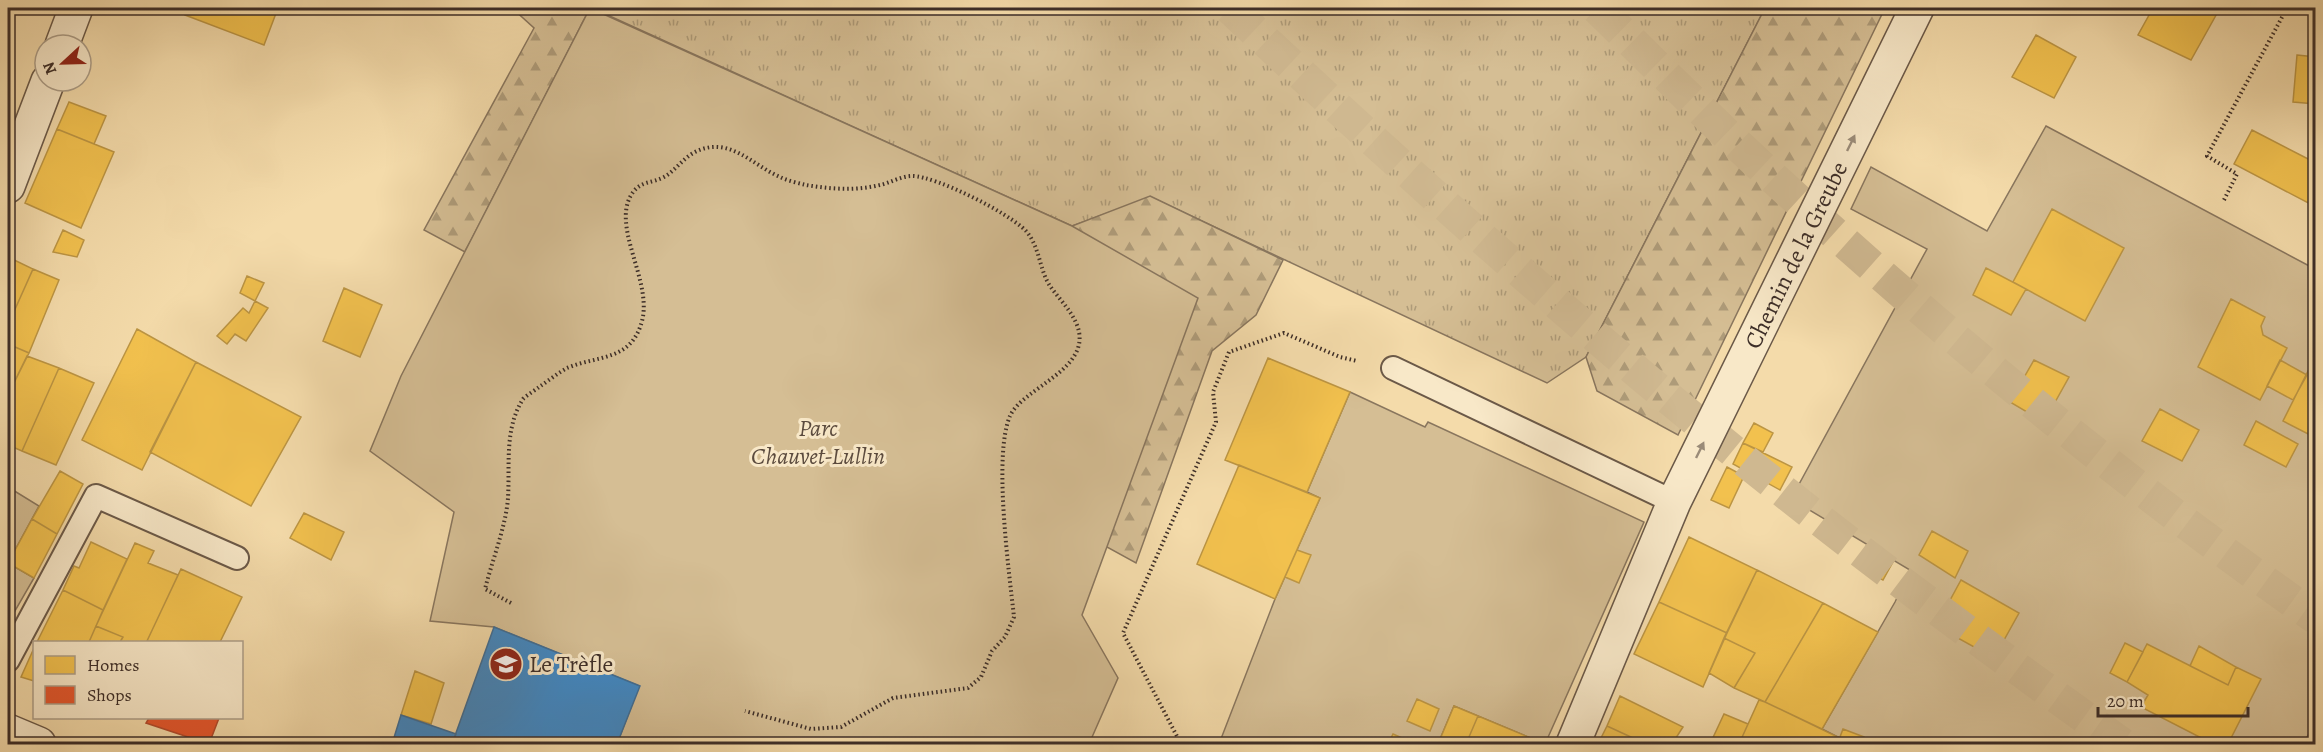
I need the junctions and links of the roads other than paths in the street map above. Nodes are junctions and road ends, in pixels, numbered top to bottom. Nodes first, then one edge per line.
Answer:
1 (76, 8) edge
2 (1917, 8) edge
3 (67, 33) edge
4 (43, 93) edge
5 (8, 186) edge
6 (1393, 368) road end
7 (1674, 502) junction
8 (237, 558) dead end
9 (8, 660) edge
10 (8, 731) edge
11 (39, 744) edge
12 (1573, 744) edge

1 - 3 street
7 -> 2 street, Chemin de la Greube
4 - 5 street
6 - 7 lane
7 - 12 street, Chemin de la Greube
8 - 9 lane
10 - 11 street

